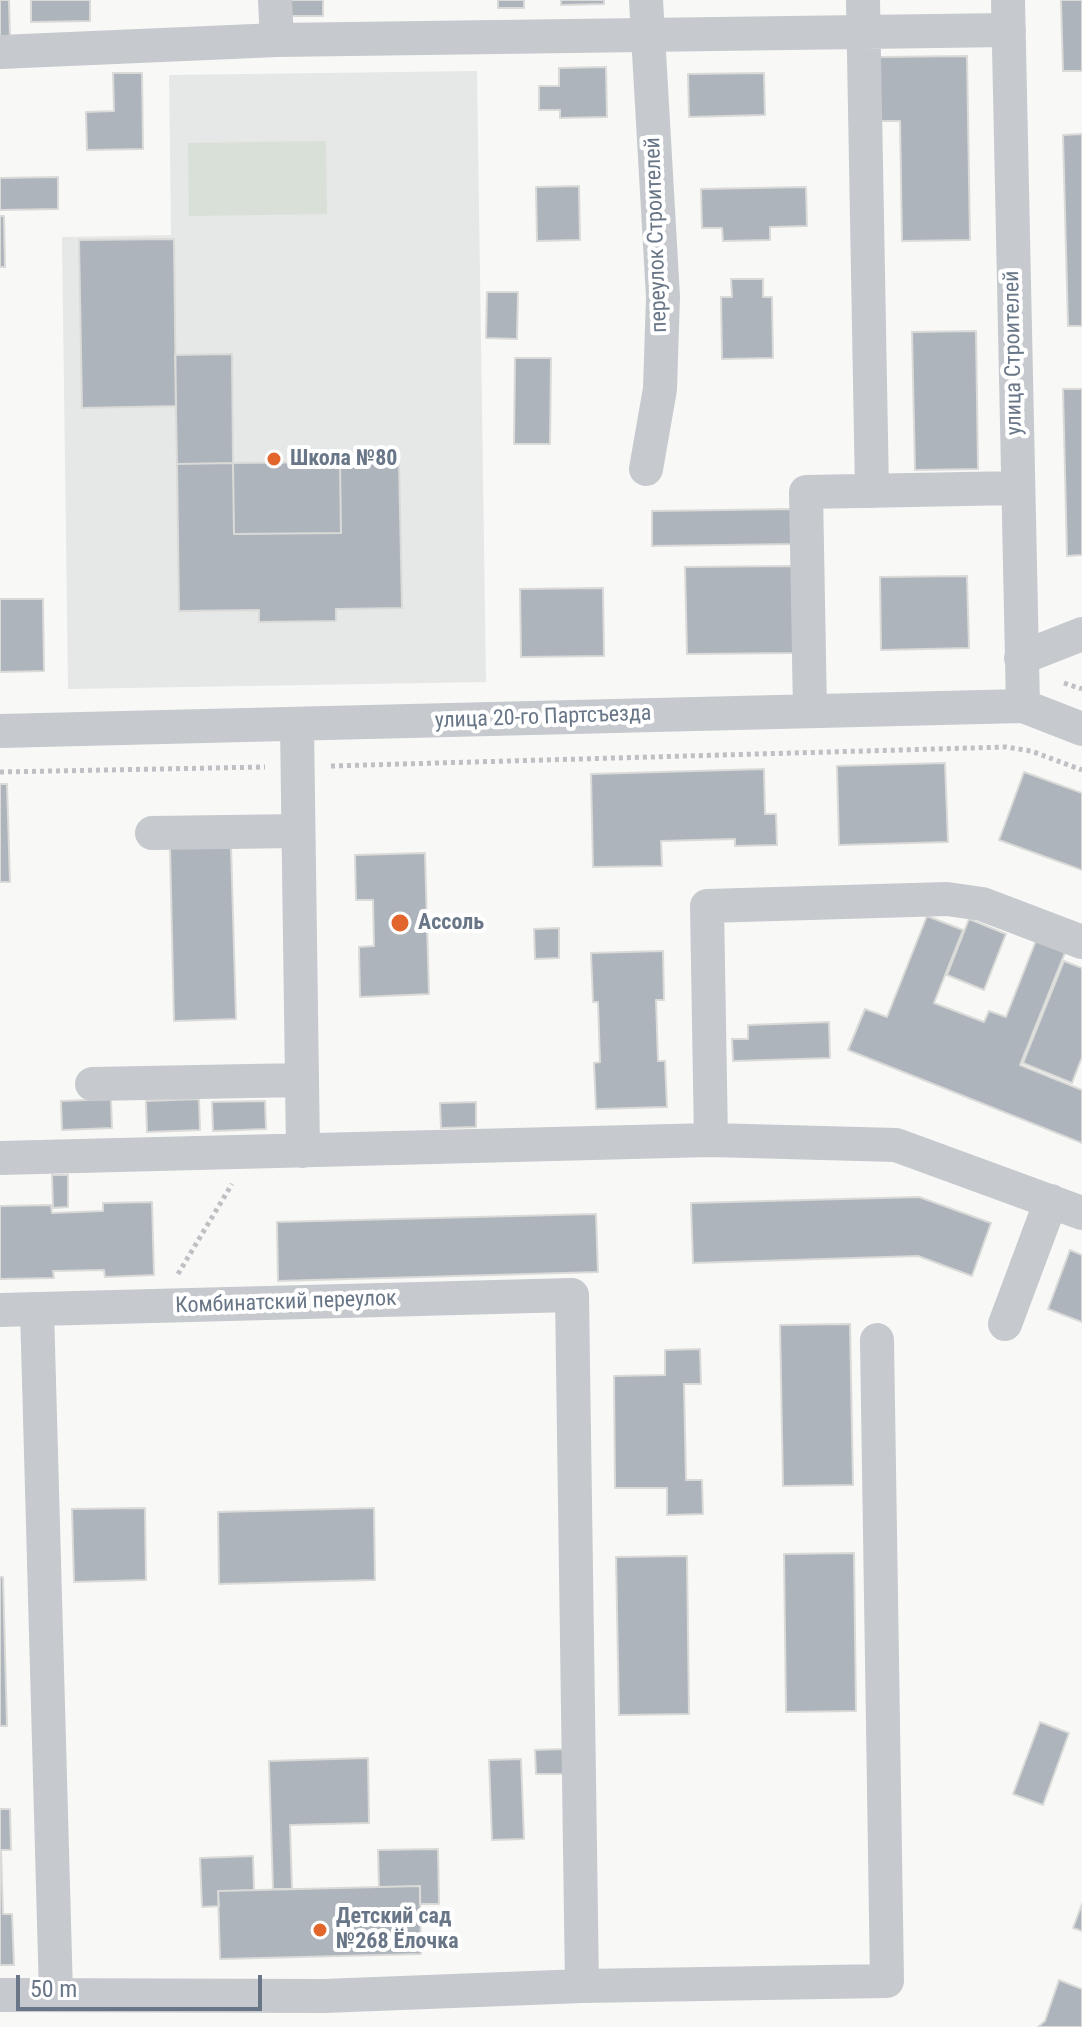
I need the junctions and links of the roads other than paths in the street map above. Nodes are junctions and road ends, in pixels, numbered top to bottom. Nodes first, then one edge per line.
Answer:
1 (275, 0) edge
2 (646, 0) edge
3 (1008, 15) edge
4 (863, 16) edge
5 (647, 36) junction
6 (277, 40) junction
7 (0, 52) edge
8 (646, 469) dead end
9 (1017, 488) junction
10 (872, 491) junction
11 (1082, 634) edge
12 (1021, 658) junction
13 (1023, 706) junction
14 (810, 711) junction
15 (297, 726) junction
16 (1082, 729) edge
17 (0, 731) edge
18 (298, 831) junction
19 (152, 833) dead end
20 (1082, 942) edge
21 (302, 1080) junction
22 (92, 1084) dead end
23 (711, 1140) junction
24 (303, 1151) junction
25 (0, 1158) edge
26 (1066, 1207) edge
27 (37, 1309) junction
28 (0, 1310) edge
29 (1005, 1324) dead end
30 (877, 1340) dead end
31 (582, 1986) junction
32 (56, 1994) junction
33 (0, 1995) edge
34 (324, 2011) edge

1 - 6 street
2 - 5 street, переулок Строителей
3 - 4 street
3 - 9 street, улица Строителей
4 - 5 street
4 - 10 street
5 - 6 street
5 - 8 street, переулок Строителей
6 - 7 street
9 - 10 street
9 - 12 street, улица Строителей
10 - 14 street
11 - 12 street
12 - 13 street, улица Строителей
13 - 14 street, улица 20-го Партсъезда
13 - 16 street, улица 20-го Партсъезда
14 - 15 street, улица 20-го Партсъезда
15 - 17 street, улица 20-го Партсъезда
15 - 18 street
18 - 19 street
18 - 21 street
20 - 23 street
21 - 22 street
21 - 24 street
23 - 24 street
23 - 26 street
24 - 25 street
26 - 29 street
27 - 28 street, Комбинатский переулок
27 - 31 street, Комбинатский переулок
27 - 32 street
30 - 31 street
31 - 34 street
32 - 33 street
32 - 34 street

